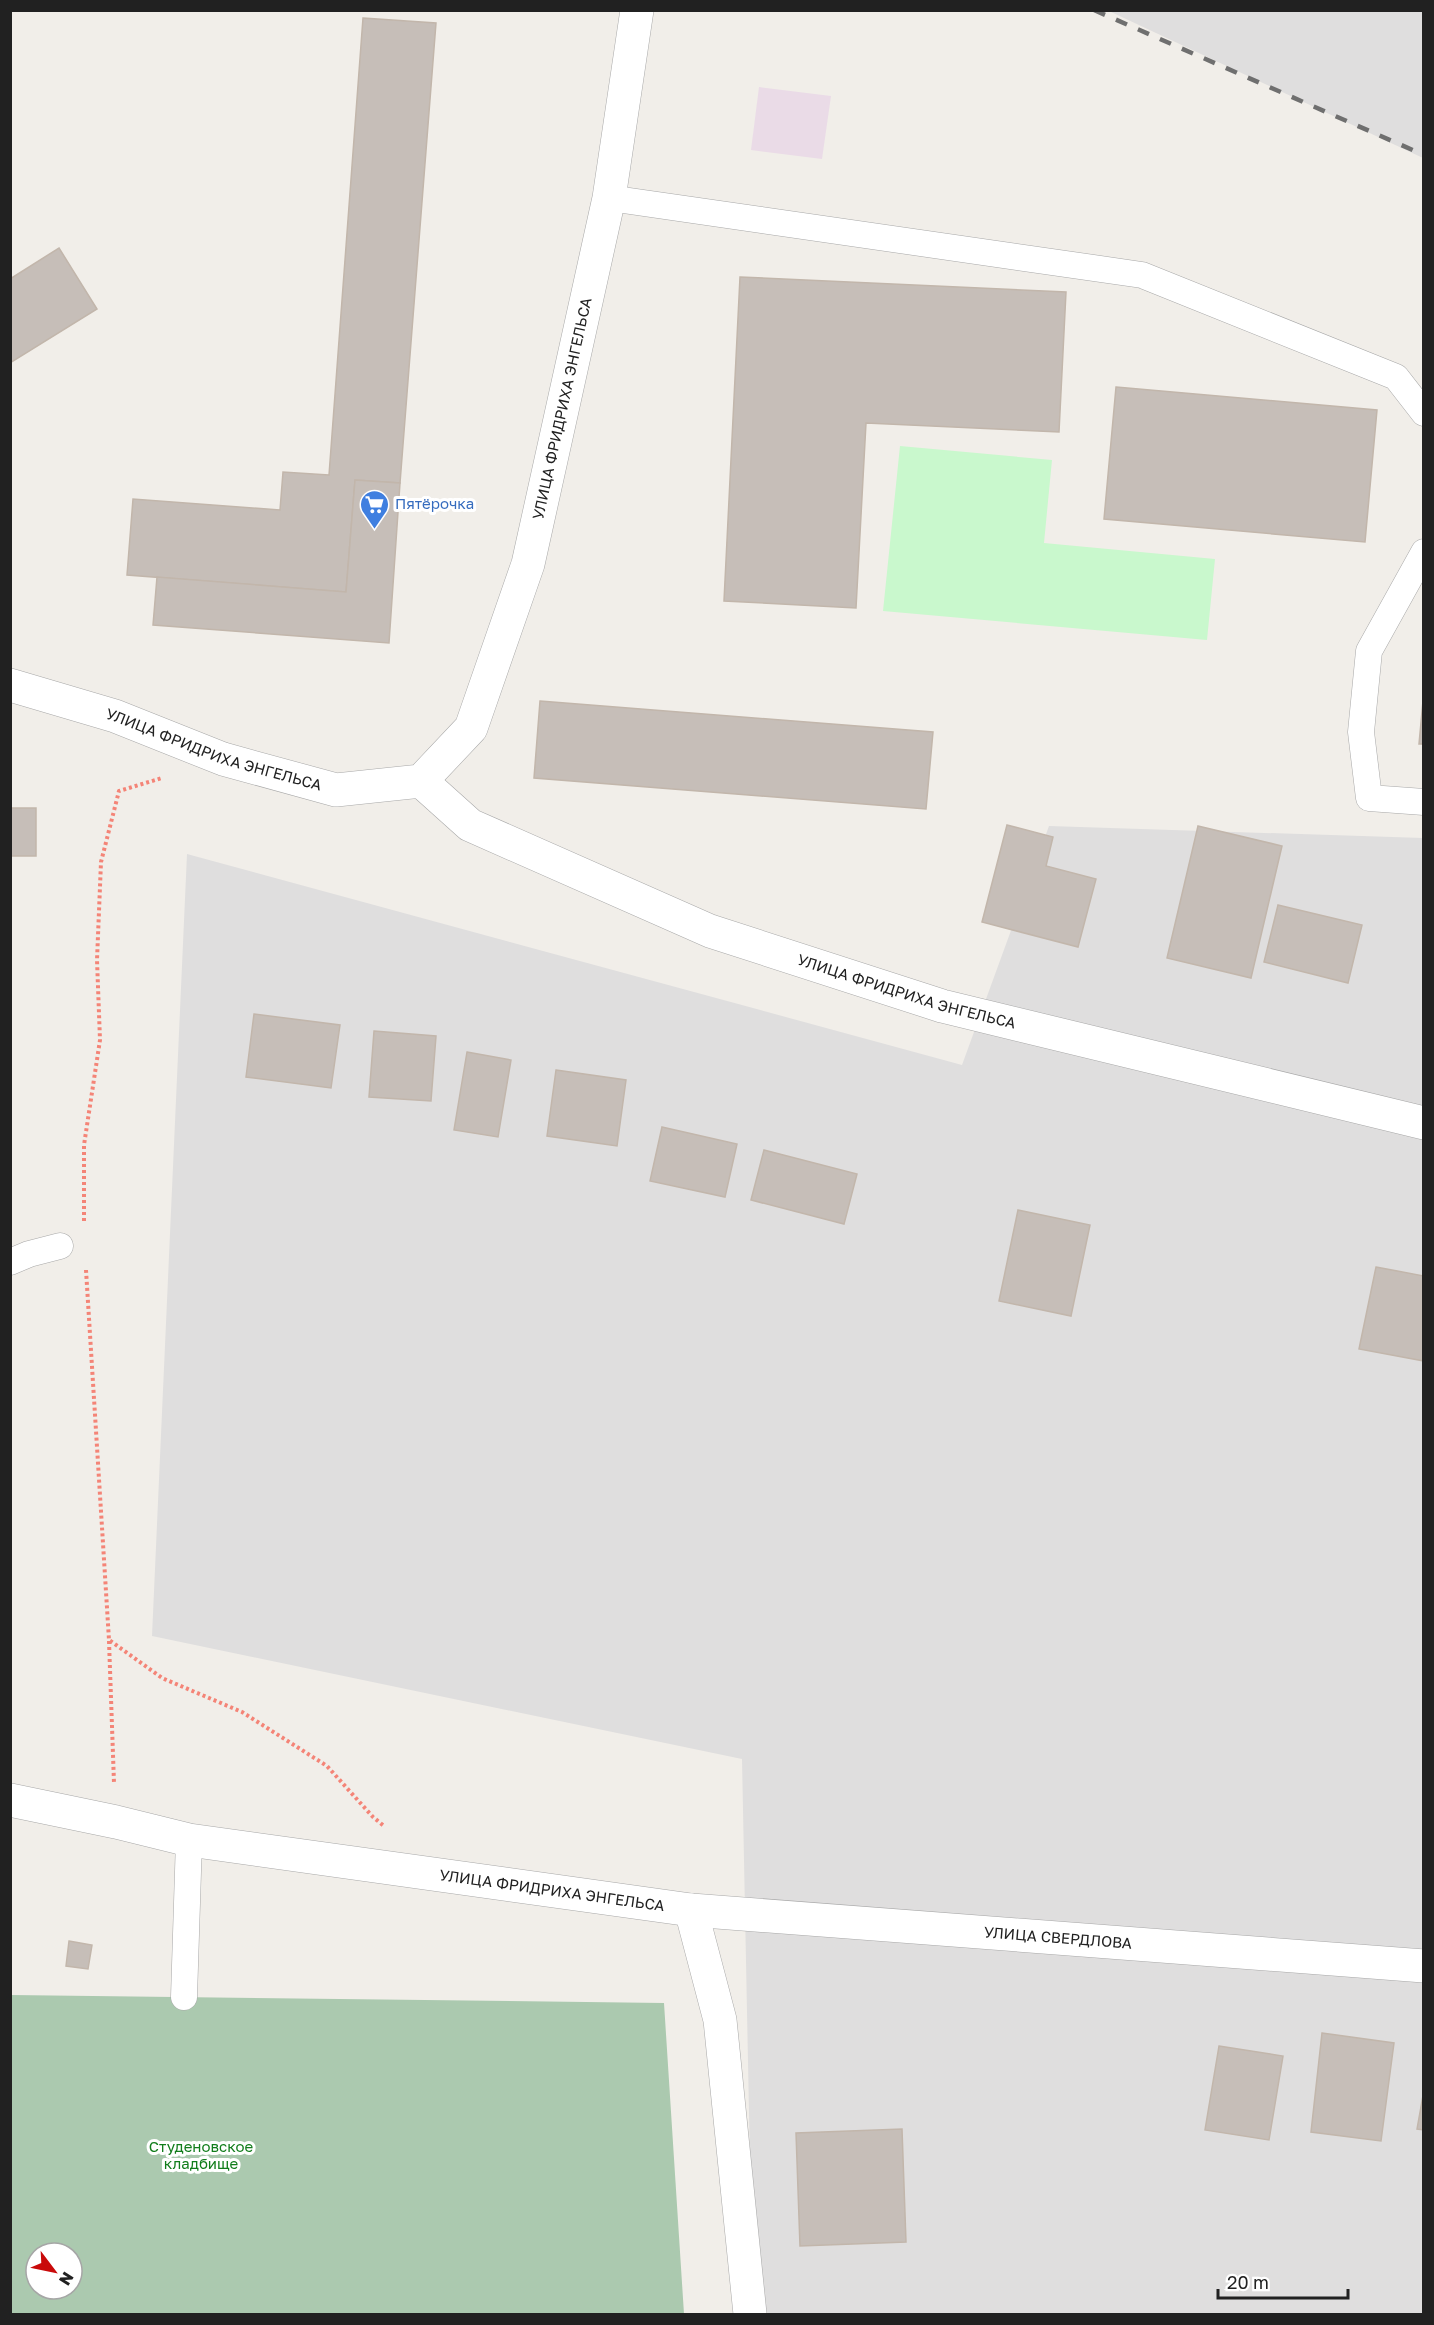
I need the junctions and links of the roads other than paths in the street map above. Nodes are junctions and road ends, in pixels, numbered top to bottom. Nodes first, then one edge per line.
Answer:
1 (637, 10) edge
2 (609, 198) junction
3 (1424, 413) edge
4 (1424, 552) edge
5 (10, 685) edge
6 (421, 781) junction
7 (1424, 802) edge
8 (1424, 1124) edge
9 (60, 1246) dead end
10 (10, 1262) edge
11 (10, 1800) edge
12 (189, 1840) junction
13 (691, 1910) junction
14 (1424, 1966) edge
15 (184, 1997) dead end
16 (750, 2314) edge

1 - 2 street, УЛИЦА ФРИДРИХА ЭНГЕЛЬСА
2 - 3 lane
2 - 6 street, УЛИЦА ФРИДРИХА ЭНГЕЛЬСА
4 - 7 lane
5 - 6 street, УЛИЦА ФРИДРИХА ЭНГЕЛЬСА
6 - 8 street, УЛИЦА ФРИДРИХА ЭНГЕЛЬСА
9 - 10 lane
11 - 12 street, УЛИЦА ФРИДРИХА ЭНГЕЛЬСА
12 - 13 street, УЛИЦА ФРИДРИХА ЭНГЕЛЬСА
12 - 15 lane
13 - 14 street, УЛИЦА СВЕРДЛОВА
13 - 16 street

